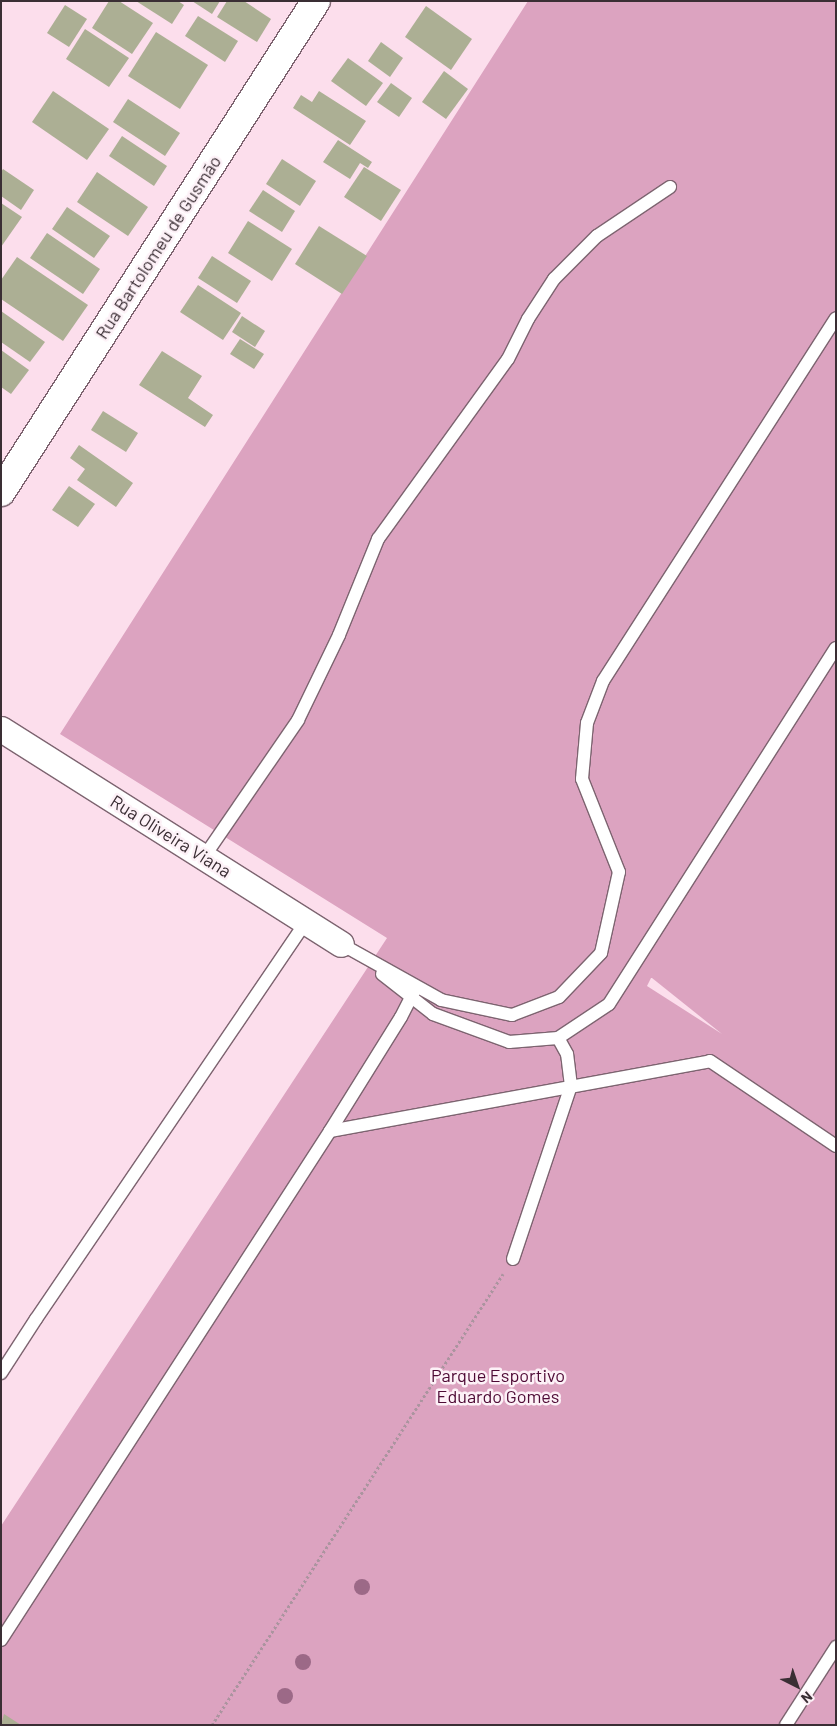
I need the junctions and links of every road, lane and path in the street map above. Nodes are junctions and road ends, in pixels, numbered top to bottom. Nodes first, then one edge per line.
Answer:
1 (316, 1) edge
2 (670, 188) dead end
3 (836, 318) edge
4 (1, 492) edge
5 (836, 648) edge
6 (1, 729) edge
7 (204, 857) junction
8 (306, 921) junction
9 (341, 944) joint
10 (414, 991) junction
11 (558, 1038) junction
12 (571, 1086) junction
13 (330, 1131) junction
14 (836, 1146) edge
15 (513, 1259) joint
16 (1, 1373) edge
17 (1, 1640) edge
18 (836, 1647) edge
19 (212, 1725) edge
20 (786, 1725) edge

1 - 4 main road, Rua Bartolomeu de Gusmão
2 - 7 lane
3 - 10 lane
5 - 11 lane
6 - 7 street, Rua Oliveira Viana
7 - 8 street, Rua Oliveira Viana
8 - 9 street, Rua Oliveira Viana
8 - 16 lane
9 - 10 lane
10 - 11 lane
10 - 13 lane
11 - 12 lane
12 - 13 lane
12 - 14 lane
12 - 15 lane
13 - 17 lane
15 - 19 path
18 - 20 lane

